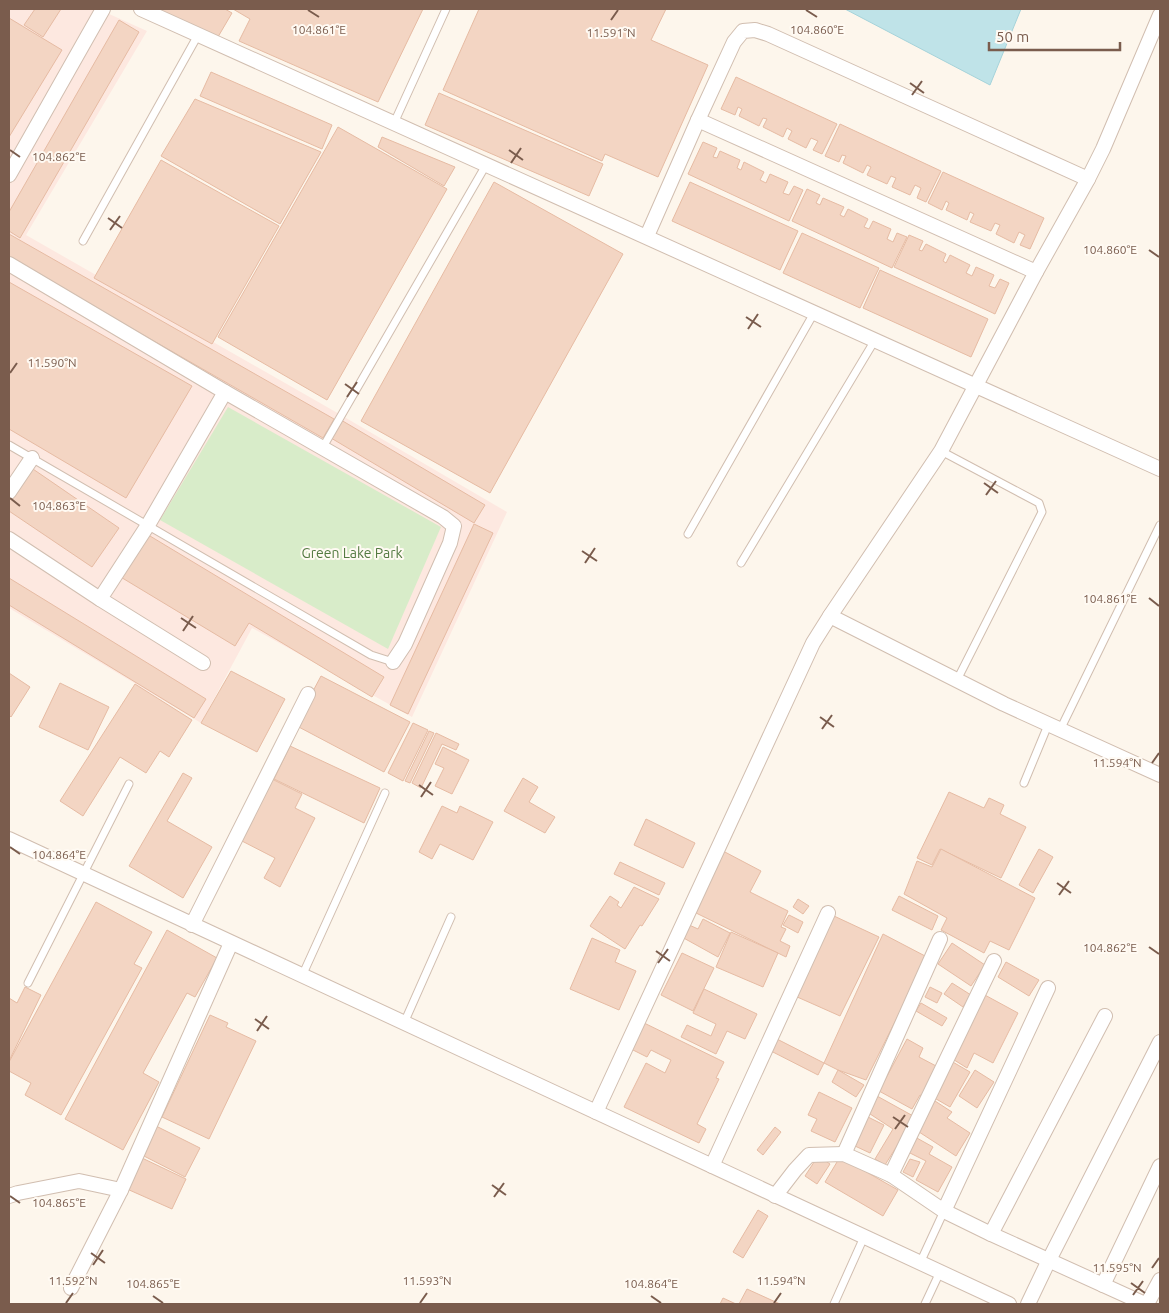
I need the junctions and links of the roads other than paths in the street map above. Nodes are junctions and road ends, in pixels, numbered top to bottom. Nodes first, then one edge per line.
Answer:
1 (103, 9) edge
2 (142, 9) edge
3 (446, 9) edge
4 (1160, 15) edge
5 (198, 35) junction
6 (698, 120) junction
7 (394, 124) junction
8 (486, 166) junction
9 (9, 175) edge
10 (1088, 179) junction
11 (647, 236) junction
12 (83, 241) dead end
13 (9, 264) edge
14 (1036, 272) junction
15 (814, 313) junction
16 (875, 340) junction
17 (975, 386) junction
18 (225, 392) junction
19 (9, 445) edge
20 (323, 447) junction
21 (941, 451) junction
22 (32, 458) junction
23 (1160, 470) edge
24 (9, 492) edge
25 (148, 525) junction
26 (1160, 525) edge
27 (688, 534) dead end
28 (9, 539) edge
29 (741, 563) dead end
30 (100, 599) junction
31 (830, 616) junction
32 (393, 662) joint
33 (203, 663) dead end
34 (956, 680) junction
35 (308, 694) dead end
36 (1054, 727) junction
37 (1160, 775) edge
38 (1024, 783) dead end
39 (128, 784) dead end
40 (385, 793) dead end
41 (9, 839) edge
42 (82, 873) junction
43 (828, 912) dead end
44 (451, 917) dead end
45 (192, 924) junction
46 (940, 939) dead end
47 (231, 943) junction
48 (994, 961) dead end
49 (302, 976) junction
50 (28, 982) dead end
51 (1048, 988) dead end
52 (1105, 1016) dead end
53 (404, 1023) junction
54 (1160, 1042) edge
55 (596, 1112) junction
56 (844, 1154) junction
57 (712, 1166) junction
58 (1160, 1166) edge
59 (890, 1175) junction
60 (121, 1190) junction
61 (9, 1196) edge
62 (774, 1196) junction
63 (944, 1211) junction
64 (992, 1234) junction
65 (864, 1237) junction
66 (1049, 1260) junction
67 (920, 1263) junction
68 (940, 1272) junction
69 (1160, 1280) edge
70 (1103, 1285) junction
71 (71, 1288) dead end
72 (834, 1304) edge
73 (925, 1304) edge
74 (1008, 1304) edge
75 (1028, 1304) edge
76 (1146, 1304) edge

1 - 9 street
2 - 5 street
3 - 7 lane
4 - 10 street
5 - 7 street
5 - 12 lane
6 - 10 street
6 - 11 street
6 - 14 street
7 - 8 street
8 - 11 street
8 - 20 lane
10 - 14 street
11 - 15 street
13 - 18 street
14 - 17 street
15 - 16 street
15 - 27 lane
16 - 17 street
16 - 29 lane
17 - 21 street
17 - 23 street
18 - 20 street
18 - 25 street
19 - 22 lane
20 - 32 street
21 - 31 street
21 - 34 lane
22 - 24 street
22 - 25 lane
25 - 30 street
25 - 32 lane
26 - 36 lane
28 - 30 street
30 - 33 street
31 - 34 street
31 - 55 street
34 - 36 street
35 - 45 street
36 - 37 street
36 - 38 lane
39 - 42 lane
40 - 49 lane
41 - 42 street
42 - 45 street
42 - 50 lane
43 - 57 street
44 - 53 lane
45 - 47 street
46 - 56 street
47 - 49 street
47 - 60 street
48 - 59 street
49 - 53 street
51 - 63 street
52 - 64 street
53 - 55 street
54 - 66 street
55 - 57 street
56 - 59 street
56 - 62 street
57 - 62 street
58 - 70 street
59 - 63 street
60 - 61 street
60 - 71 street
62 - 65 street
63 - 64 street
63 - 67 lane
64 - 66 street
65 - 67 street
65 - 72 lane
66 - 70 street
66 - 75 street
67 - 68 street
68 - 73 lane
68 - 74 street
69 - 76 street
70 - 76 street

